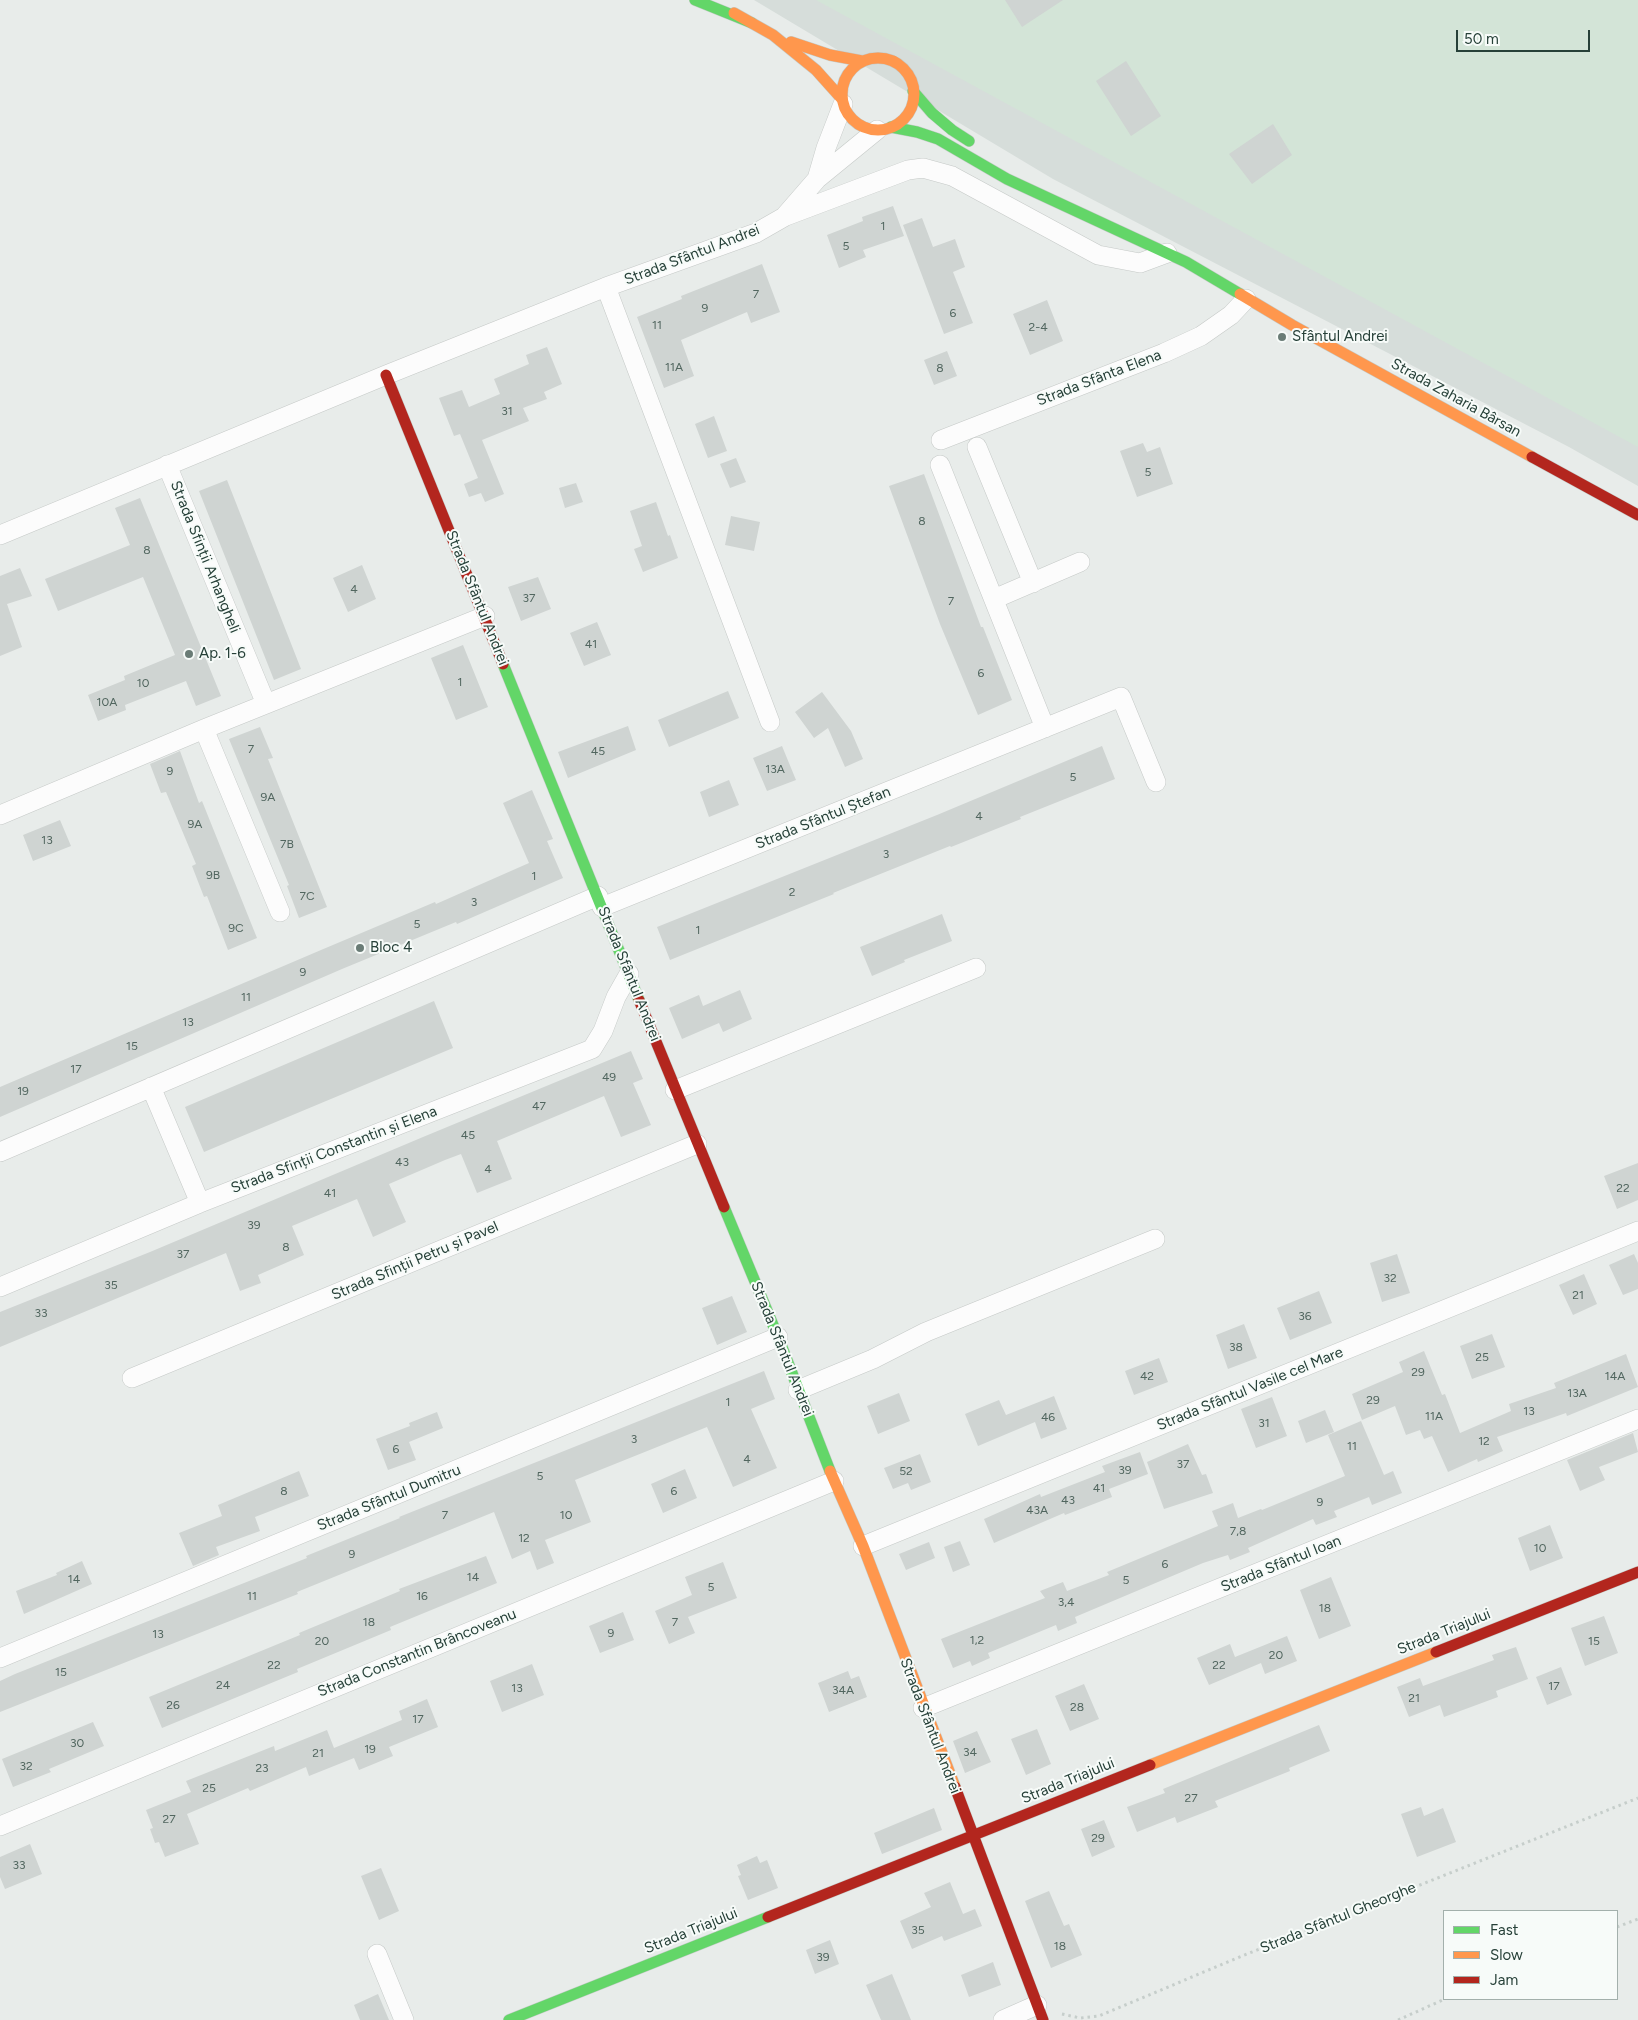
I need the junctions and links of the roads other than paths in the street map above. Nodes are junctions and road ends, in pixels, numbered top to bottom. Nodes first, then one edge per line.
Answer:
1 (695, 0) edge
2 (710, 0) edge
3 (722, 0) edge
4 (752, 23) junction
5 (774, 36) junction
6 (862, 62) junction
7 (913, 91) junction
8 (842, 101) junction
9 (884, 129) junction
10 (978, 147) dead end
11 (1009, 167) dead end
12 (817, 179) junction
13 (1047, 197) junction
14 (784, 217) junction
15 (1167, 252) junction
16 (606, 287) junction
17 (1246, 299) junction
18 (386, 375) junction
19 (941, 440) dead end
20 (977, 447) dead end
21 (167, 465) junction
22 (940, 465) dead end
23 (1638, 516) edge
24 (0, 535) edge
25 (1080, 562) dead end
26 (1033, 582) junction
27 (994, 599) junction
28 (485, 616) junction
29 (266, 704) junction
30 (770, 722) dead end
31 (1044, 728) junction
32 (204, 729) junction
33 (1156, 782) dead end
34 (0, 815) edge
35 (600, 902) junction
36 (280, 912) dead end
37 (976, 968) dead end
38 (629, 974) junction
39 (151, 1087) junction
40 (676, 1090) junction
41 (697, 1144) junction
42 (0, 1152) edge
43 (200, 1203) junction
44 (1638, 1231) edge
45 (1155, 1239) dead end
46 (0, 1287) edge
47 (778, 1337) junction
48 (132, 1378) dead end
49 (798, 1390) junction
50 (1638, 1419) edge
51 (834, 1481) junction
52 (863, 1546) junction
53 (1638, 1572) edge
54 (0, 1658) edge
55 (924, 1708) junction
56 (0, 1826) edge
57 (972, 1835) junction
58 (378, 1954) dead end
59 (1040, 2012) edge
60 (404, 2020) edge
61 (509, 2020) edge
62 (1003, 2020) edge

1 - 4 main road
2 - 4 main road
3 - 4 main road
4 - 5 main road
5 - 6 main road
5 - 8 main road
6 - 7 main road
6 - 8 main road
7 - 9 main road
7 - 10 main road
8 - 9 main road
8 - 12 street, Strada Sfântul Andrei
9 - 12 street, Strada Sfântul Andrei
9 - 13 main road
11 - 13 main road
12 - 14 street, Strada Sfântul Andrei
13 - 15 main road, Strada Zaharia Bârsan
14 - 15 street
14 - 16 street, Strada Sfântul Andrei
15 - 17 main road, Strada Zaharia Bârsan
16 - 18 street, Strada Sfântul Andrei
16 - 30 street
17 - 19 street, Strada Sfânta Elena
17 - 23 main road, Strada Zaharia Bârsan
18 - 21 street
18 - 28 main road, Strada Sfântul Andrei
20 - 26 street
21 - 24 street
21 - 29 street, Strada Sfinții Arhangheli
22 - 27 street
25 - 26 street
26 - 27 street
27 - 31 street
28 - 29 street
28 - 35 main road, Strada Sfântul Andrei
29 - 32 street
31 - 33 street, Strada Sfântul Ștefan
31 - 35 street, Strada Sfântul Ștefan
32 - 34 street
32 - 36 street
35 - 38 main road, Strada Sfântul Andrei
35 - 39 street
37 - 40 street
38 - 40 main road, Strada Sfântul Andrei
38 - 43 street, Strada Sfinții Constantin și Elena
39 - 42 street
39 - 43 street
40 - 41 main road, Strada Sfântul Andrei
41 - 47 main road, Strada Sfântul Andrei
41 - 48 street, Strada Sfinții Petru și Pavel
43 - 46 street, Strada Sfinții Constantin și Elena
44 - 52 street, Strada Sfântul Vasile cel Mare
45 - 49 street
47 - 49 main road, Strada Sfântul Andrei
47 - 54 street, Strada Sfântul Dumitru
49 - 51 main road, Strada Sfântul Andrei
50 - 55 street, Strada Sfântul Ioan
51 - 52 main road, Strada Sfântul Andrei
51 - 56 street, Strada Constantin Brâncoveanu
52 - 55 main road, Strada Sfântul Andrei
53 - 57 main road, Strada Triajului
55 - 57 main road, Strada Sfântul Andrei
57 - 59 main road, Strada Sfântul Andrei
57 - 61 main road, Strada Triajului
58 - 60 street
59 - 62 street

